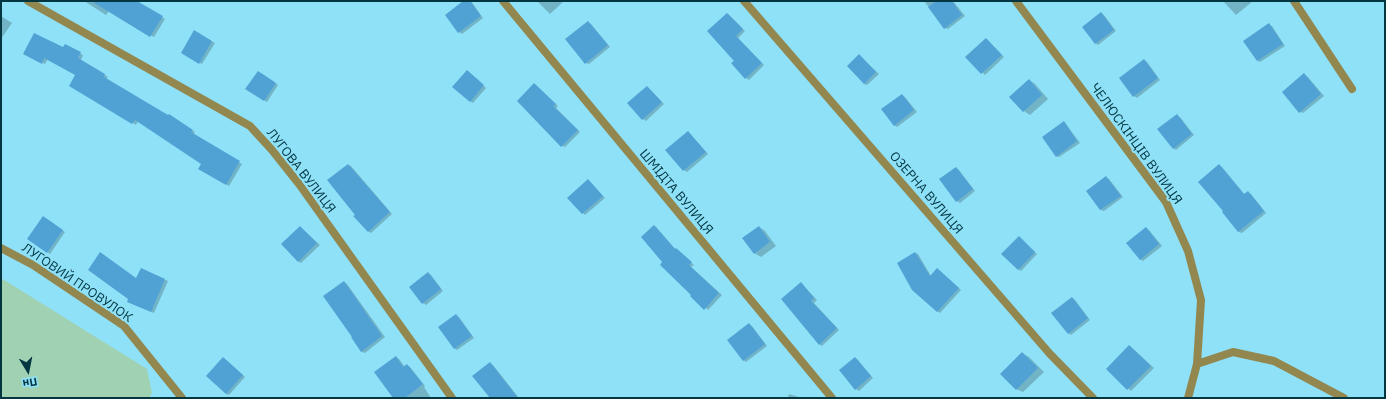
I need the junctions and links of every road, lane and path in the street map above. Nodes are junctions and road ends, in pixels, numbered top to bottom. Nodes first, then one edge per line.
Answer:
1 (28, 1) edge
2 (503, 1) edge
3 (744, 1) edge
4 (1016, 1) edge
5 (1294, 1) edge
6 (1352, 89) dead end
7 (1, 248) edge
8 (1197, 364) junction
9 (182, 398) edge
10 (452, 398) edge
11 (832, 398) edge
12 (1093, 398) edge
13 (1188, 398) edge
14 (1344, 398) edge

1 - 10 street, ЛУГОВА ВУЛИЦЯ
2 - 11 street, ШМІДТА ВУЛИЦЯ
3 - 12 street, ОЗЕРНА ВУЛИЦЯ
4 - 8 street, ЧЕЛЮСКІНЦІВ ВУЛИЦЯ
5 - 6 street
7 - 9 street, ЛУГОВИЙ ПРОВУЛОК
8 - 13 street, ЧЕЛЮСКІНЦІВ ВУЛИЦЯ
8 - 14 street

